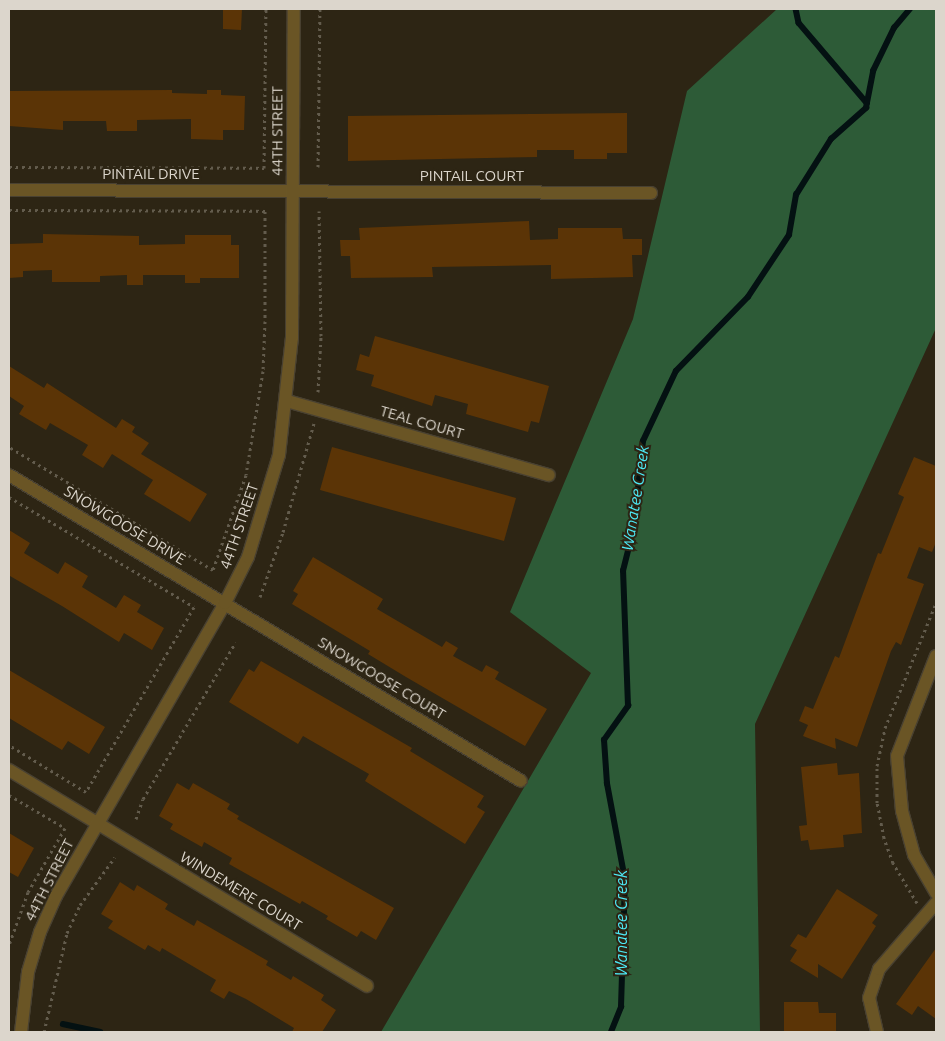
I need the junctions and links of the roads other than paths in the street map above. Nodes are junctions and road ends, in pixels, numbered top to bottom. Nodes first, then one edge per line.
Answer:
1 (294, 9) edge
2 (9, 190) edge
3 (293, 191) junction
4 (651, 193) dead end
5 (287, 401) junction
6 (9, 475) edge
7 (549, 475) dead end
8 (226, 603) junction
9 (936, 656) edge
10 (9, 770) edge
11 (521, 781) dead end
12 (98, 824) junction
13 (936, 893) edge
14 (936, 903) edge
15 (367, 986) dead end
16 (21, 1032) edge
17 (877, 1032) edge

1 - 3 street, 44TH STREET
2 - 3 street, PINTAIL DRIVE
3 - 4 street, PINTAIL COURT
3 - 5 street, 44TH STREET
5 - 7 street, TEAL COURT
5 - 8 street, 44TH STREET
6 - 8 street, SNOWGOOSE DRIVE
8 - 11 street, SNOWGOOSE COURT
8 - 12 street, 44TH STREET
9 - 13 street
10 - 12 street, WINDEMERE COURT
12 - 15 street, WINDEMERE COURT
12 - 16 street, 44TH STREET
14 - 17 street

